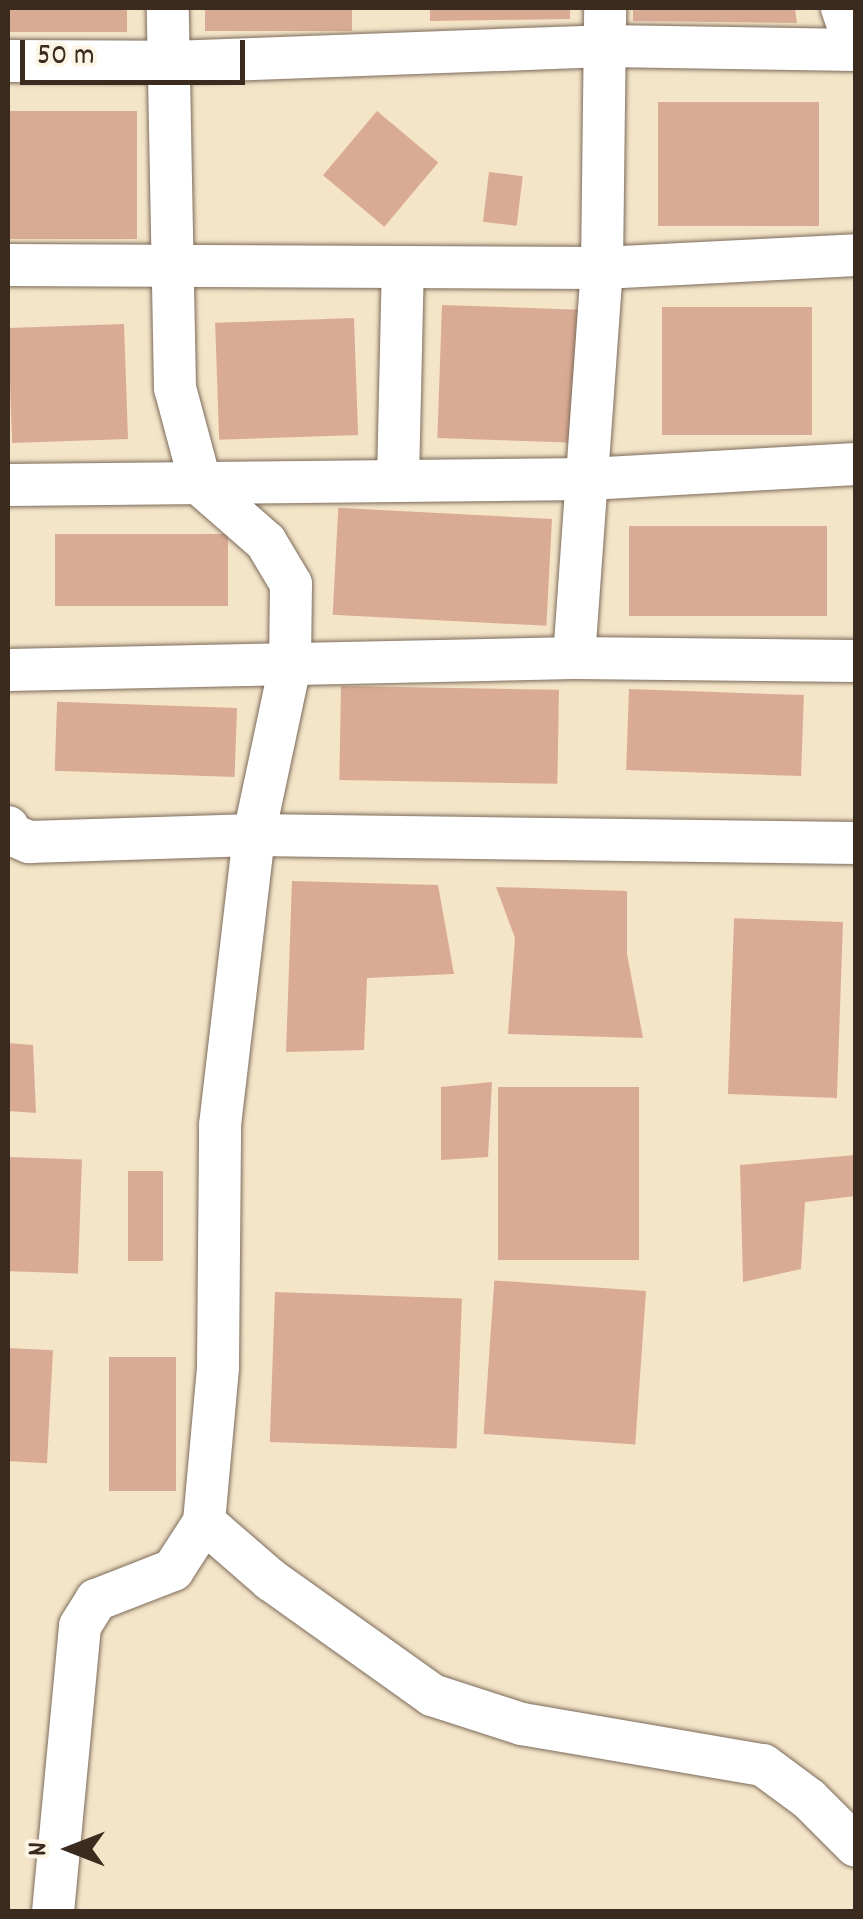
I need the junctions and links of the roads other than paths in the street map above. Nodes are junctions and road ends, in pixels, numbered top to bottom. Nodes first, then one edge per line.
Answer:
1 (168, 8) edge
2 (842, 8) edge
3 (605, 26) edge
4 (856, 50) edge
5 (8, 61) edge
6 (172, 62) junction
7 (856, 255) edge
8 (8, 264) edge
9 (173, 267) junction
10 (404, 268) junction
11 (602, 268) junction
12 (856, 464) edge
13 (588, 479) junction
14 (398, 481) junction
15 (8, 485) edge
16 (202, 485) junction
17 (574, 658) junction
18 (856, 661) edge
19 (290, 666) junction
20 (8, 670) edge
21 (8, 827) edge
22 (254, 835) junction
23 (856, 843) edge
24 (204, 1522) junction
25 (856, 1846) edge
26 (53, 1912) edge

1 - 6 street
2 - 4 street
3 - 4 street
3 - 6 street
3 - 11 street
5 - 6 street
6 - 9 street
7 - 11 street
8 - 9 street
9 - 10 street
9 - 16 street
10 - 11 street
10 - 14 street
11 - 13 street
12 - 13 street
13 - 14 street
13 - 17 street
14 - 16 street
15 - 16 street
16 - 19 street
17 - 18 street
17 - 19 street
19 - 20 street
19 - 22 street
21 - 22 street
22 - 23 street
22 - 24 street
24 - 25 street
24 - 26 street

